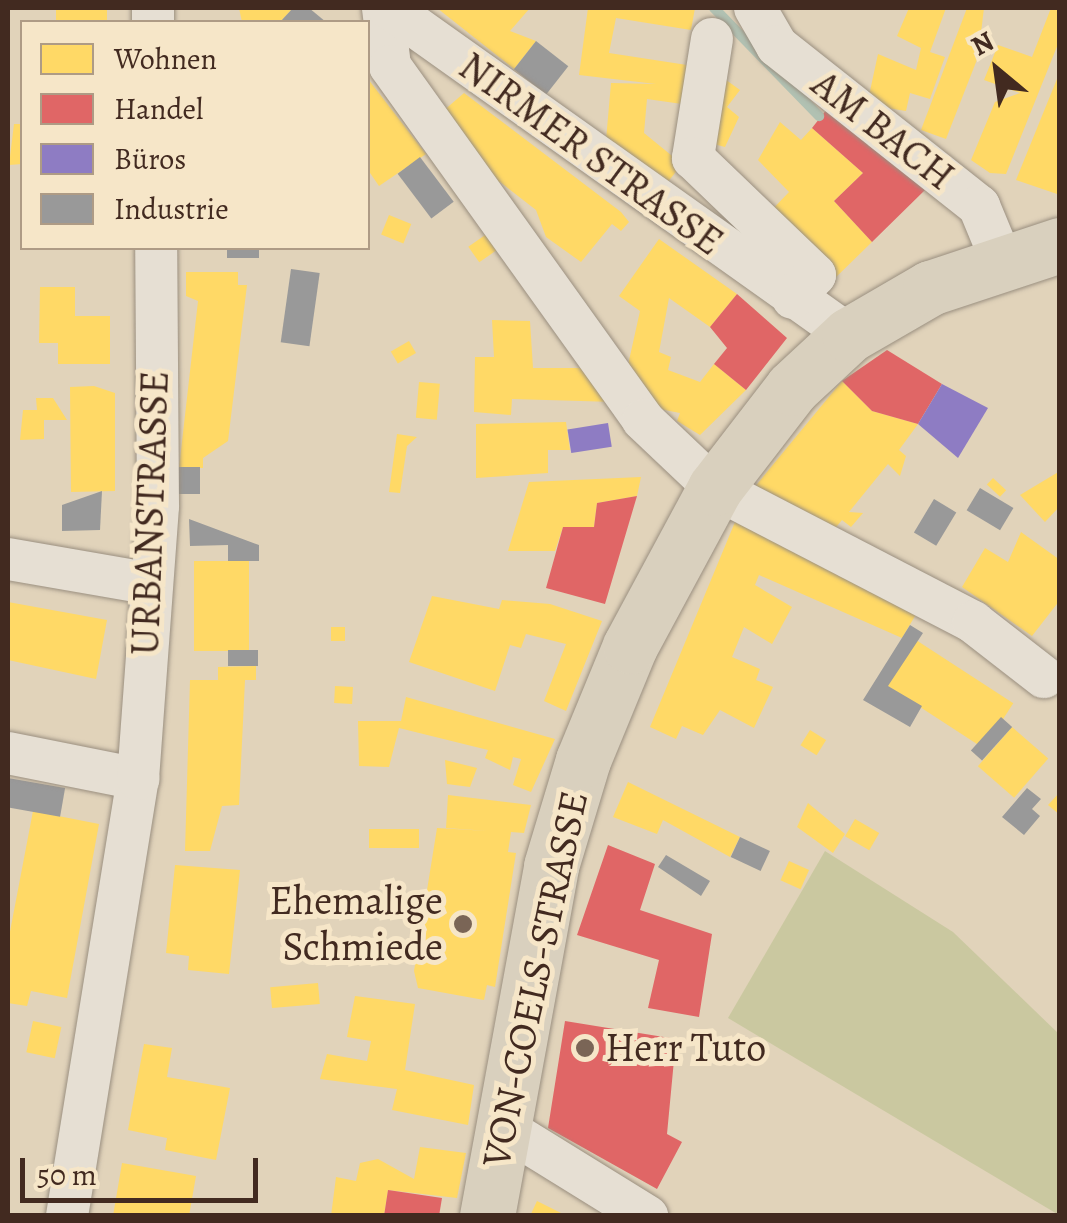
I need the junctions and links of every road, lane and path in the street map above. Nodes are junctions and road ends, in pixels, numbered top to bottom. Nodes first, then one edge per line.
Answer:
1 (387, 8) edge
2 (755, 8) edge
3 (712, 39) dead end
4 (1060, 245) edge
5 (156, 250) edge
6 (1000, 259) junction
7 (794, 298) junction
8 (849, 335) junction
9 (715, 488) junction
10 (8, 558) edge
11 (147, 583) junction
12 (1044, 677) dead end
13 (8, 753) edge
14 (138, 779) junction
15 (501, 1126) junction
16 (67, 1216) edge
17 (487, 1216) edge
18 (647, 1216) edge

1 - 7 street, NIRMER STRASSE
1 - 9 street
2 - 6 street, AM BACH
3 - 7 street, NIRMER STRASSE
4 - 6 main road, VON-COELS-STRASSE
5 - 11 street, URBANSTRASSE
6 - 8 main road, VON-COELS-STRASSE
7 - 8 street, NIRMER STRASSE
8 - 9 main road, VON-COELS-STRASSE
9 - 12 street
9 - 15 main road, VON-COELS-STRASSE
10 - 11 street
11 - 14 street, URBANSTRASSE
13 - 14 street
14 - 16 street, URBANSTRASSE
15 - 17 main road, VON-COELS-STRASSE
15 - 18 street

